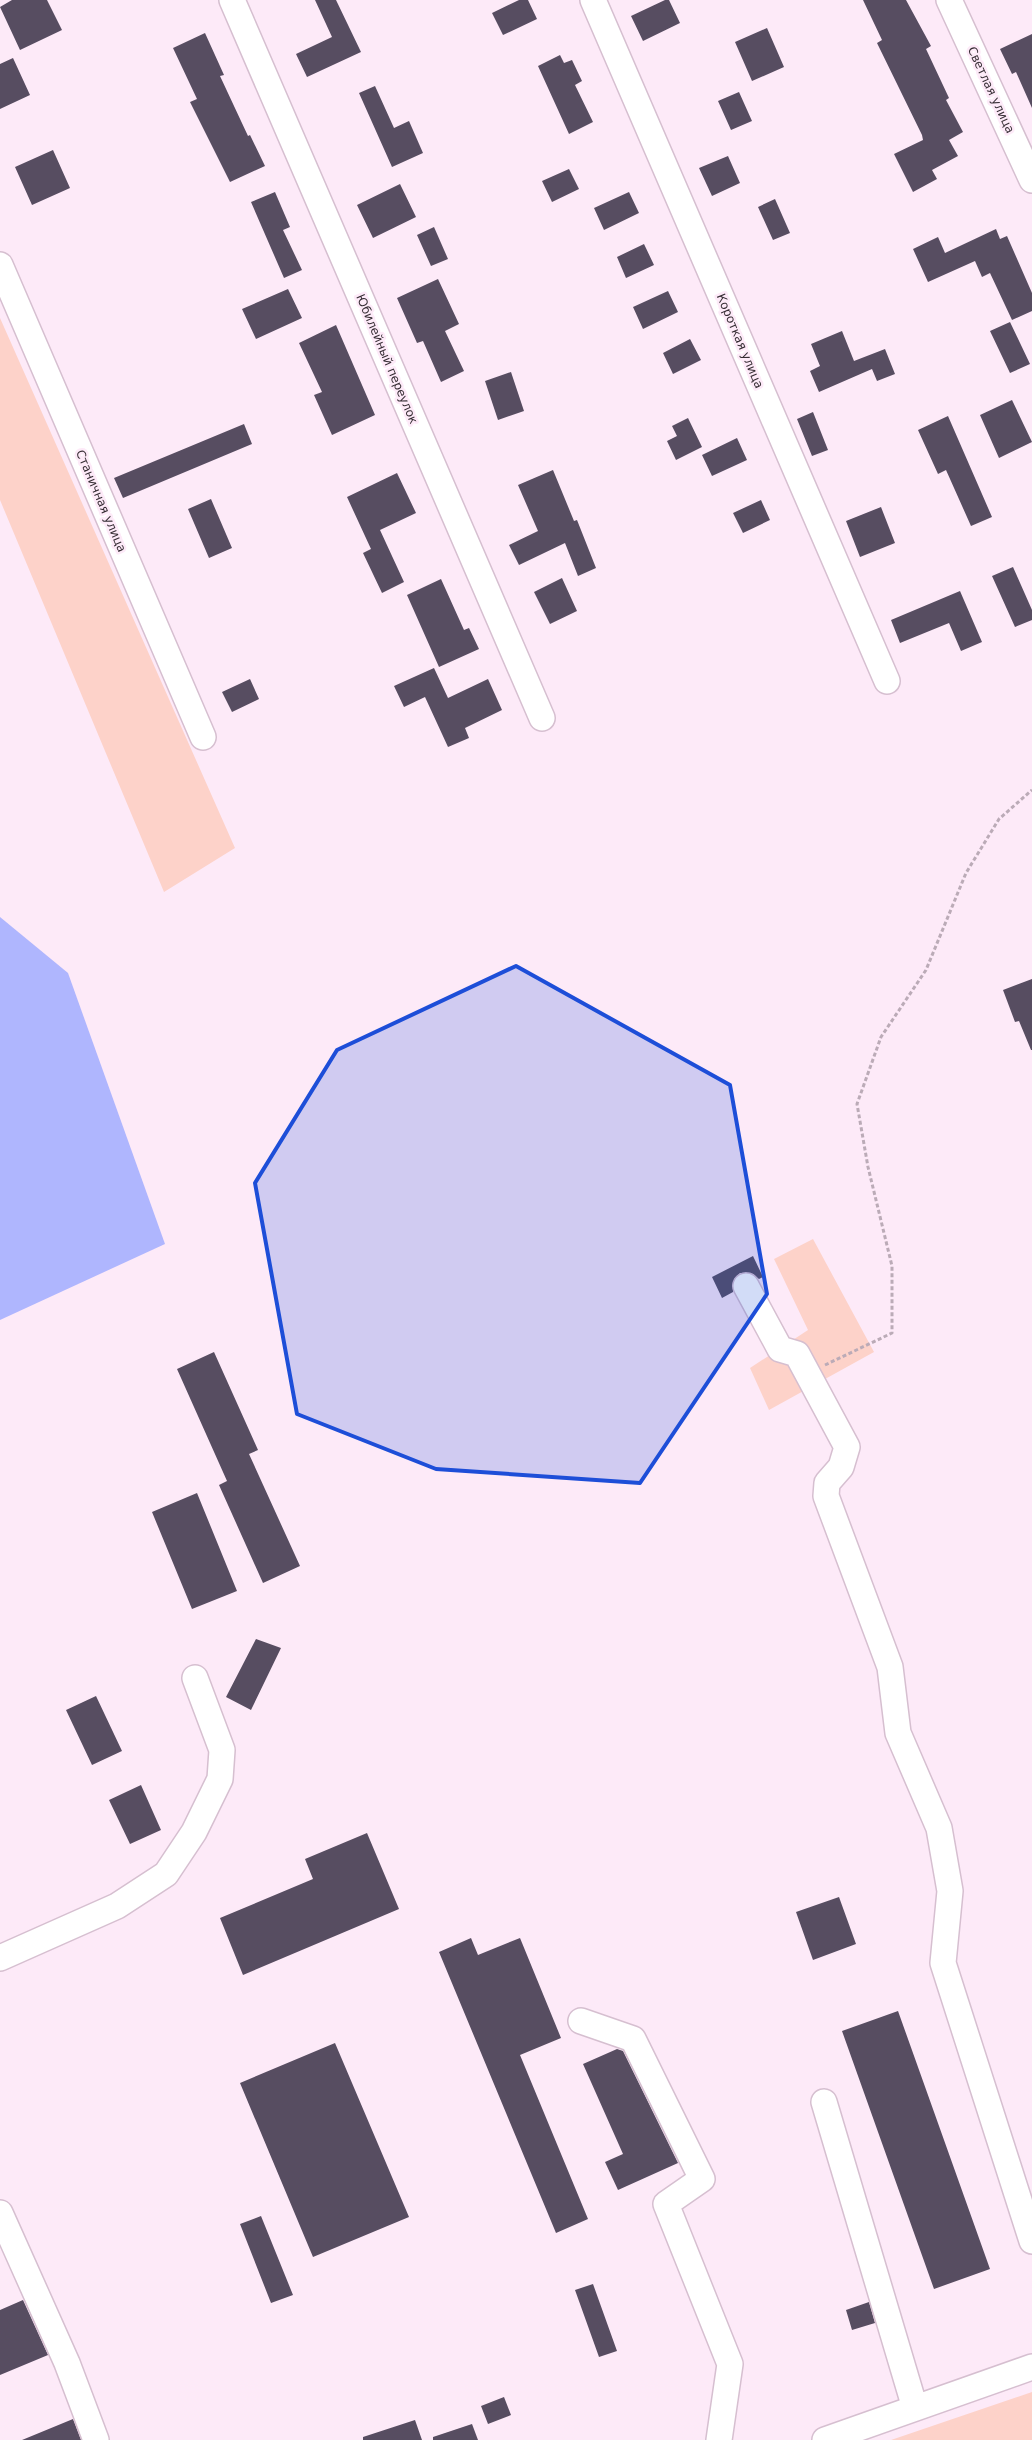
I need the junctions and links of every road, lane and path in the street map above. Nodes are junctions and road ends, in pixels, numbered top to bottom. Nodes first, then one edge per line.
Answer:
1 (232, 0) edge
2 (593, 0) edge
3 (949, 0) edge
4 (1032, 180) edge
5 (0, 265) edge
6 (888, 682) dead end
7 (542, 718) dead end
8 (203, 737) dead end
9 (1032, 790) edge
10 (746, 1286) dead end
11 (808, 1374) junction
12 (195, 1678) dead end
13 (0, 1958) edge
14 (581, 2021) dead end
15 (824, 2102) dead end
16 (0, 2213) edge
17 (1032, 2241) edge
18 (1032, 2367) edge
19 (916, 2408) junction
20 (96, 2440) edge
21 (719, 2440) edge
22 (825, 2440) edge

1 - 7 street, Юбилейный переулок
2 - 6 street, Короткая улица
3 - 4 street, Светлая улица
5 - 8 street, Станичная улица
9 - 11 path
10 - 11 street
11 - 17 street
12 - 13 street
14 - 21 street
15 - 19 street
16 - 20 street
18 - 19 street
19 - 22 street

